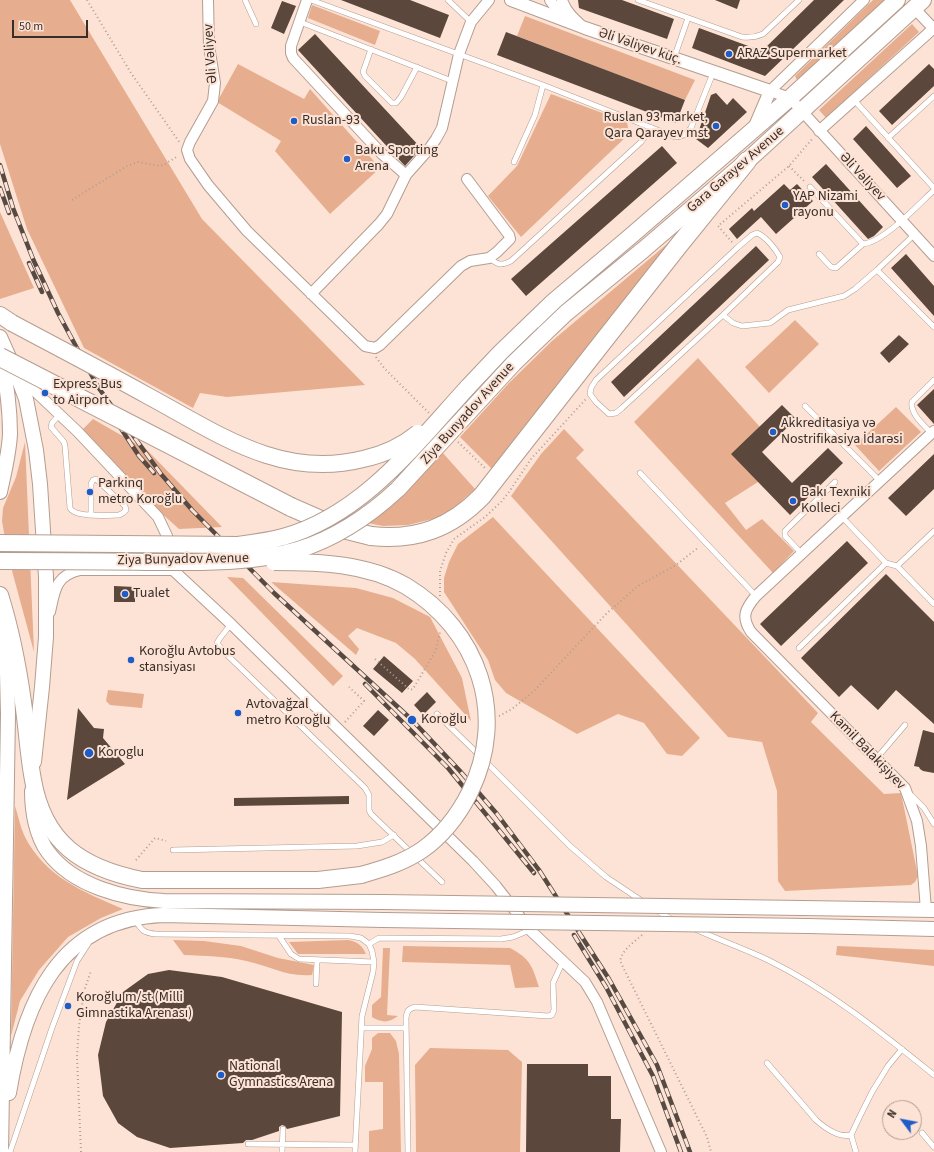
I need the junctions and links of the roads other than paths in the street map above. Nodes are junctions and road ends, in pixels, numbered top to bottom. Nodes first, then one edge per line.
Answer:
1 (208, 0) edge
2 (245, 0) edge
3 (307, 0) edge
4 (311, 0) edge
5 (448, 0) edge
6 (489, 0) edge
7 (511, 0) edge
8 (550, 0) edge
9 (562, 0) edge
10 (638, 0) edge
11 (799, 0) edge
12 (864, 0) edge
13 (897, 0) edge
14 (534, 4) edge
15 (918, 4) edge
16 (688, 18) junction
17 (565, 21) junction
18 (300, 22) junction
19 (471, 22) junction
20 (256, 24) dead end
21 (585, 28) junction
22 (934, 29) edge
23 (371, 49) junction
24 (459, 54) junction
25 (674, 59) junction
26 (417, 67) junction
27 (713, 73) junction
28 (452, 81) junction
29 (543, 85) junction
30 (770, 91) junction
31 (934, 96) edge
32 (790, 98) junction
33 (854, 100) junction
34 (802, 111) junction
35 (652, 128) junction
36 (754, 130) junction
37 (819, 131) junction
38 (888, 138) junction
39 (747, 161) junction
40 (514, 162) dead end
41 (406, 175) junction
42 (468, 179) dead end
43 (810, 187) road end
44 (934, 189) edge
45 (902, 221) junction
46 (915, 234) junction
47 (863, 244) junction
48 (819, 254) dead end
49 (934, 256) edge
50 (489, 258) junction
51 (877, 270) junction
52 (310, 294) junction
53 (723, 316) junction
54 (4, 318) edge
55 (533, 320) joint
56 (934, 327) edge
57 (544, 334) joint
58 (0, 337) edge
59 (0, 350) edge
60 (0, 357) edge
61 (17, 375) junction
62 (934, 380) edge
63 (468, 388) junction
64 (804, 406) dead end
65 (59, 415) junction
66 (933, 432) edge
67 (640, 472) dead end
68 (880, 481) junction
69 (835, 482) dead end
70 (0, 492) edge
71 (91, 514) junction
72 (842, 517) junction
73 (934, 531) edge
74 (0, 543) edge
75 (802, 554) junction
76 (0, 561) edge
77 (209, 562) junction
78 (886, 563) junction
79 (897, 566) junction
80 (173, 570) junction
81 (0, 595) edge
82 (756, 596) junction
83 (934, 604) edge
84 (0, 608) edge
85 (232, 624) junction
86 (46, 637) junction
87 (799, 648) dead end
88 (437, 714) dead end
89 (905, 725) dead end
90 (876, 759) junction
91 (32, 779) junction
92 (905, 788) junction
93 (934, 824) edge
94 (394, 836) junction
95 (173, 850) dead end
96 (442, 882) dead end
97 (930, 910) edge
98 (134, 918) junction
99 (934, 928) edge
100 (99, 930) junction
101 (530, 930) junction
102 (279, 936) junction
103 (369, 944) junction
104 (317, 960) junction
105 (563, 961) junction
106 (374, 962) junction
107 (316, 984) dead end
108 (361, 1028) junction
109 (406, 1028) junction
110 (902, 1049) junction
111 (767, 1063) dead end
112 (934, 1074) edge
113 (283, 1129) dead end
114 (922, 1133) dead end
115 (851, 1135) junction
116 (248, 1144) dead end
117 (282, 1144) junction
118 (355, 1145) junction
119 (934, 1147) edge
120 (4, 1149) edge
121 (282, 1152) edge
122 (354, 1152) edge
123 (408, 1152) edge
124 (661, 1152) edge
125 (856, 1152) edge

1 - 52 street, Əli Vəliyev
2 - 20 lane
3 - 18 street
4 - 24 lane
5 - 19 lane
6 - 19 street
7 - 14 street, Əli Vəliyev küç.
8 - 17 street
9 - 21 street
10 - 16 lane
11 - 16 lane
12 - 30 street
13 - 32 main road, Gara Garayev Avenue
14 - 17 street, Əli Vəliyev küç.
15 - 22 street
15 - 34 main road, Gara Garayev Avenue
16 - 25 lane
17 - 21 street, Əli Vəliyev küç.
18 - 23 lane
18 - 41 street
19 - 24 street
21 - 25 street, Əli Vəliyev küç.
22 - 33 street
23 - 26 lane
23 - 26 lane
24 - 28 street
24 - 29 lane
25 - 27 street, Əli Vəliyev küç.
26 - 28 lane
27 - 30 street, Əli Vəliyev küç.
27 - 35 lane
28 - 41 street
29 - 35 lane
29 - 40 lane
30 - 32 street
30 - 36 street
31 - 38 lane
32 - 34 street, Əli Vəliyev
32 - 36 main road, Gara Garayev Avenue
33 - 37 street
33 - 38 lane
34 - 37 street, Əli Vəliyev
34 - 39 main road, Gara Garayev Avenue
35 - 50 lane
36 - 55 main road, Gara Garayev Avenue
37 - 45 street, Əli Vəliyev
38 - 44 lane
39 - 57 main road, Gara Garayev Avenue
39 - 60 highway, bridge
41 - 52 street
42 - 50 street
43 - 47 lane
44 - 45 lane
45 - 46 street, Əli Vəliyev
45 - 47 lane
46 - 49 street, Əli Vəliyev
46 - 51 lane
47 - 48 lane
50 - 52 street
51 - 53 lane
51 - 56 lane
53 - 53 lane
54 - 63 main road, bridge
55 - 63 main road, Ziya Bunyadov Avenue
57 - 77 main road, Ziya Bunyadov Avenue, bridge
58 - 61 main road
59 - 70 main road
61 - 65 street
61 - 86 main road
62 - 66 lane
63 - 74 main road, Ziya Bunyadov Avenue, bridge
64 - 68 lane
65 - 71 lane
65 - 80 street
66 - 68 street
67 - 82 lane
68 - 72 street
69 - 75 lane
71 - 71 lane
72 - 75 street
72 - 78 lane
73 - 79 lane
75 - 82 street
76 - 77 main road, Ziya Bunyadov Avenue, bridge
77 - 91 main road, bridge
78 - 79 lane
78 - 87 lane
79 - 83 lane
80 - 85 street
80 - 86 street
81 - 91 main road
82 - 90 street, Kamil Balakişiyev
84 - 120 main road
85 - 94 lane
85 - 101 street
86 - 91 main road
88 - 110 lane
89 - 90 lane
90 - 92 street, Kamil Balakişiyev
91 - 97 main road, bridge
92 - 93 lane
92 - 97 street, Kamil Balakişiyev
94 - 95 lane
94 - 96 lane
98 - 99 main road, bridge
98 - 100 main road
98 - 102 lane
100 - 120 lane
100 - 120 main road
101 - 103 lane
101 - 105 street
102 - 103 lane
102 - 104 lane
103 - 106 lane
104 - 106 lane
104 - 107 lane
105 - 109 lane
105 - 124 street
106 - 108 lane
108 - 109 lane
108 - 118 lane
109 - 123 lane
110 - 112 lane
110 - 115 lane
111 - 115 lane
113 - 117 lane
114 - 119 lane
115 - 125 lane
116 - 117 lane
117 - 118 lane
117 - 121 lane
118 - 122 lane

